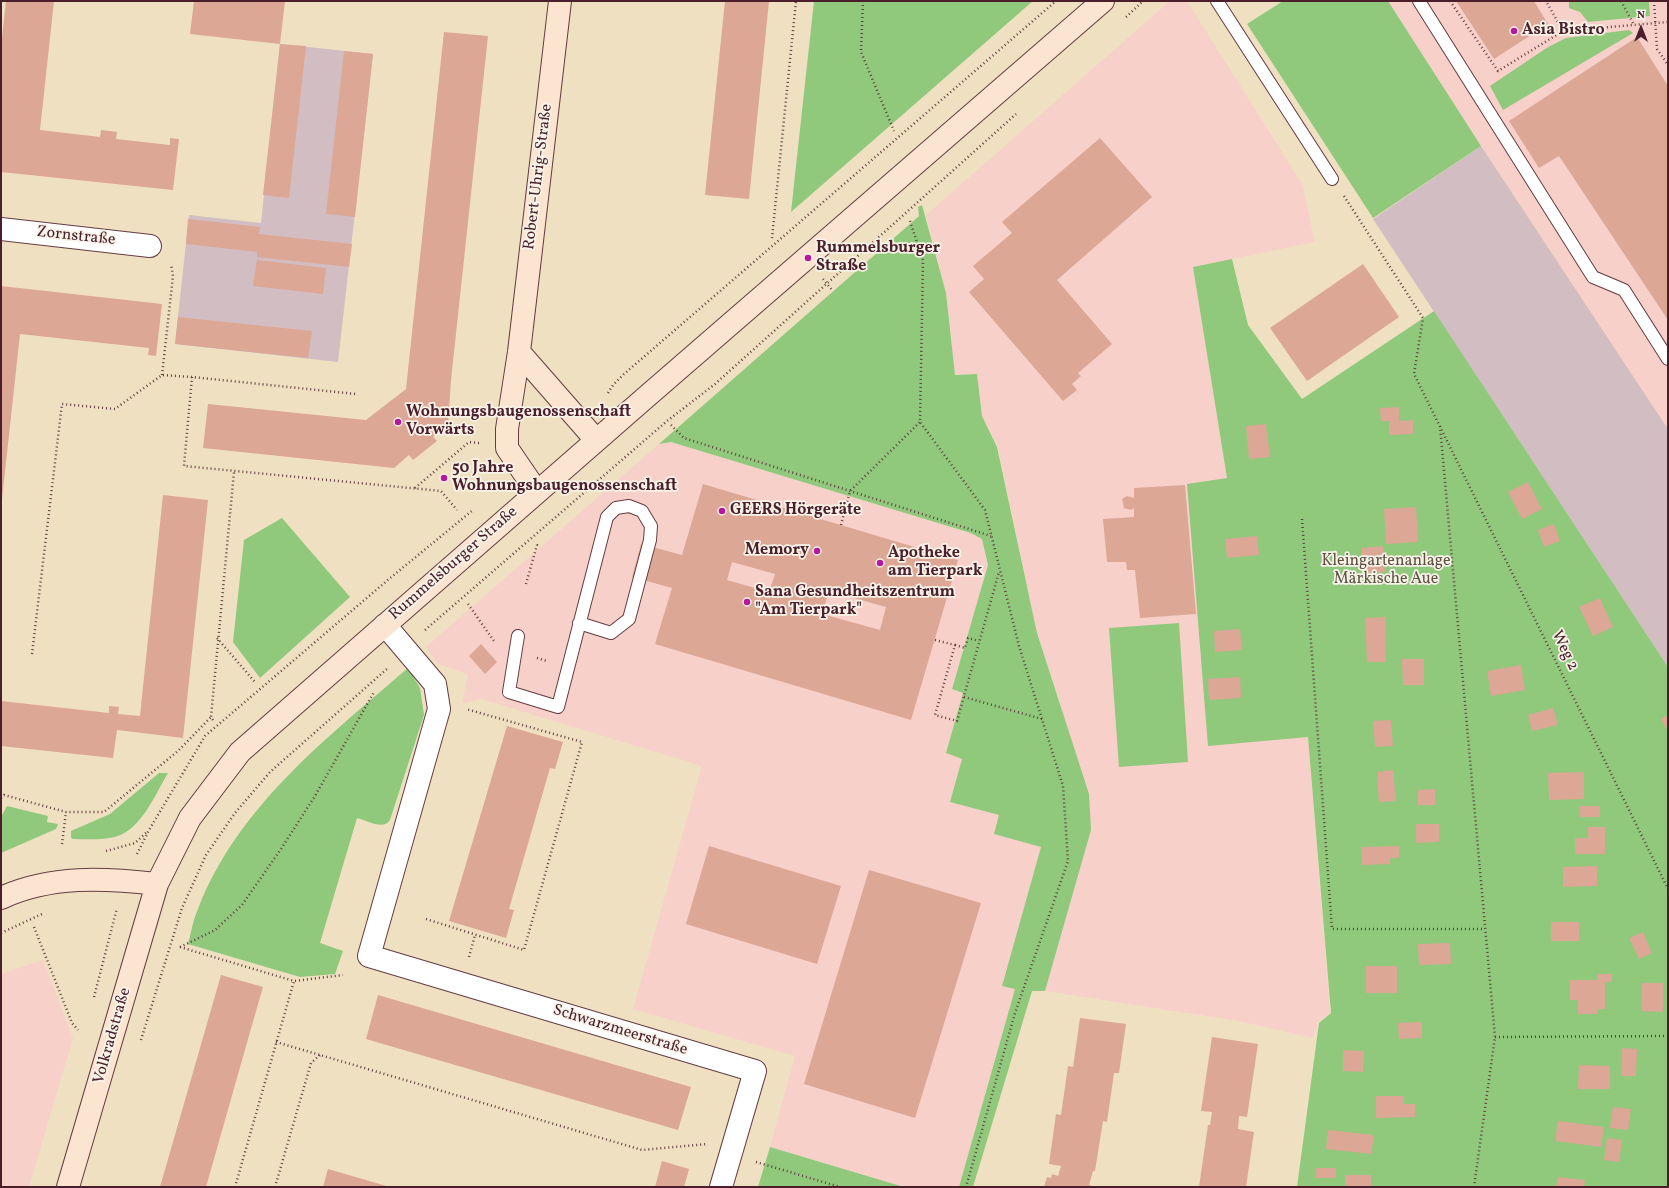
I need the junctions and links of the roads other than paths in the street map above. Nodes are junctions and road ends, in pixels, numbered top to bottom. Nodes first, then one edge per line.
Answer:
1 (560, 1) edge
2 (1103, 1) edge
3 (1217, 1) edge
4 (1419, 1) edge
5 (1332, 179) road end
6 (1, 229) edge
7 (150, 246) dead end
8 (519, 352) junction
9 (1668, 359) edge
10 (596, 440) junction
11 (537, 492) junction
12 (579, 623) junction
13 (385, 625) junction
14 (518, 636) dead end
15 (157, 884) junction
16 (1, 898) edge
17 (369, 956) joint
18 (68, 1187) edge
19 (721, 1187) edge

1 - 8 street, Robert-Uhrig-Straße
2 - 10 street, Rummelsburger Straße
3 - 5 lane
4 - 9 lane
6 - 7 street, Zornstraße
8 - 10 street
8 - 11 street, Robert-Uhrig-Straße
10 - 11 street, Rummelsburger Straße
11 - 13 street, Rummelsburger Straße
12 - 12 lane
12 - 14 lane
13 - 15 street, Rummelsburger Straße
13 - 17 street, Rummelsburger Straße
15 - 16 street
15 - 18 street, Volkradstraße
17 - 19 street, Schwarzmeerstraße

